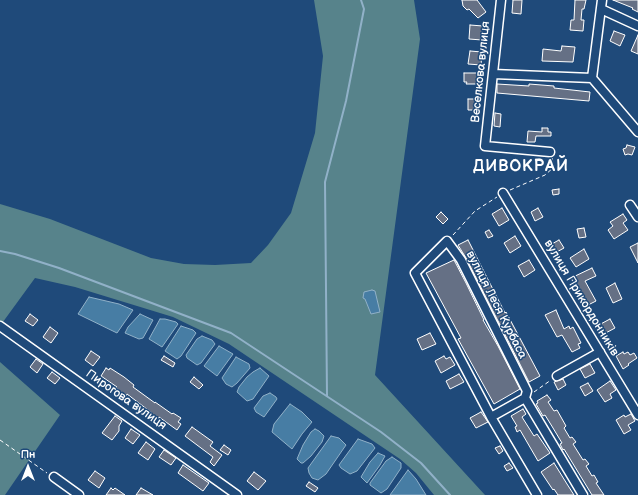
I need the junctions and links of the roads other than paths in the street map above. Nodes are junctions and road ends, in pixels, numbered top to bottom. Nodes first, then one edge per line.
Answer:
1 (501, 0) edge
2 (602, 0) edge
3 (601, 9) junction
4 (638, 26) edge
5 (493, 74) junction
6 (592, 78) junction
7 (638, 132) edge
8 (550, 152) dead end
9 (503, 194) dead end
10 (630, 205) dead end
11 (638, 217) edge
12 (0, 326) edge
13 (600, 352) junction
14 (558, 376) road end
15 (525, 398) junction
16 (638, 415) edge
17 (491, 417) junction
18 (54, 477) road end
19 (79, 495) edge
20 (237, 495) edge
21 (537, 495) edge
22 (583, 495) edge

1 - 5 street, Веселкова вулиця
2 - 3 street
3 - 4 street
3 - 6 street
5 - 6 street
5 - 8 street, Веселкова вулиця
6 - 7 street
9 - 13 street, вулиця Прикордонників
10 - 11 street
12 - 20 street, Пирогова вулиця
13 - 14 street
13 - 16 street, вулиця Прикордонників
15 - 17 street
15 - 17 street, вулиця Леся Курбаса
15 - 22 street, вулиця Леся Курбаса
17 - 21 street, вулиця Леся Курбаса
18 - 19 street

